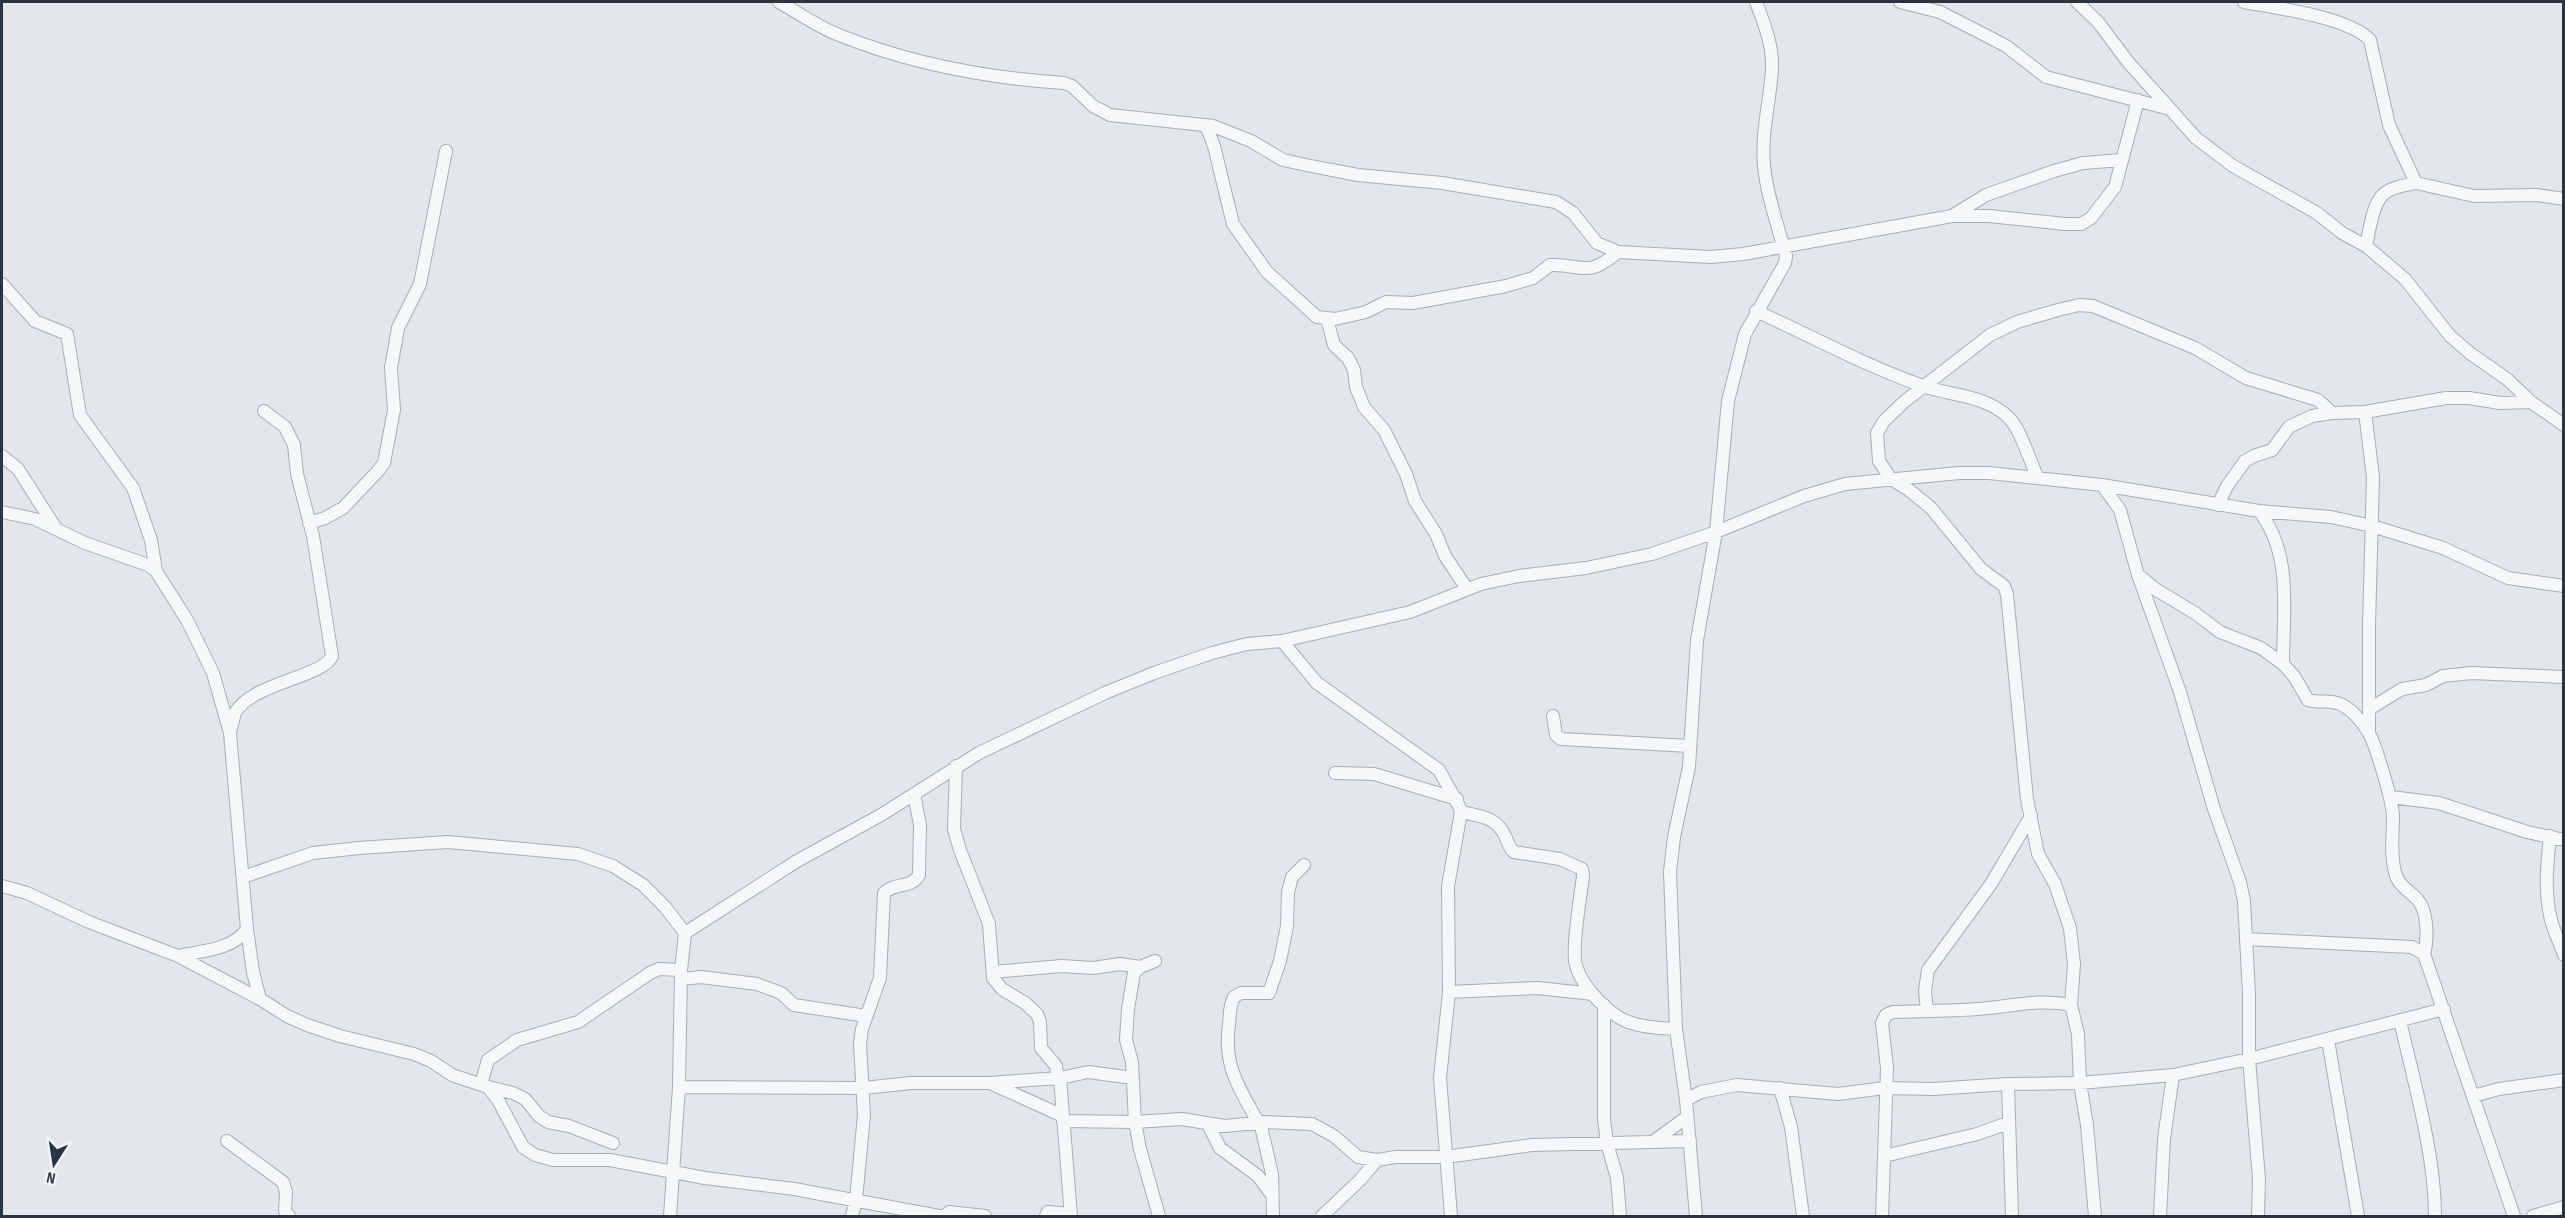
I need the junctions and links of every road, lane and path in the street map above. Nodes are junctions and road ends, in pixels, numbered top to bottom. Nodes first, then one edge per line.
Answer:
1 (779, 2) edge
2 (1756, 2) edge
3 (1900, 2) edge
4 (2077, 2) edge
5 (2244, 2) edge
6 (2138, 100) junction
7 (2170, 109) junction
8 (1206, 125) junction
9 (446, 152) dead end
10 (2122, 160) junction
11 (2416, 183) junction
12 (2564, 199) edge
13 (1952, 216) junction
14 (1783, 245) junction
15 (2366, 246) junction
16 (1618, 252) junction
17 (2, 284) edge
18 (1756, 311) junction
19 (1327, 319) junction
20 (1924, 387) junction
21 (2531, 402) junction
22 (264, 411) dead end
23 (2332, 412) junction
24 (2365, 412) junction
25 (2561, 420) edge
26 (2, 456) edge
27 (2038, 478) junction
28 (1890, 479) junction
29 (2103, 485) junction
30 (2218, 505) junction
31 (2259, 511) junction
32 (2, 512) edge
33 (309, 523) junction
34 (2372, 526) junction
35 (58, 530) junction
36 (1716, 532) junction
37 (156, 571) junction
38 (2138, 575) junction
39 (2564, 586) edge
40 (1467, 589) junction
41 (1282, 640) junction
42 (2283, 664) junction
43 (2564, 677) edge
44 (2371, 708) junction
45 (1553, 716) dead end
46 (230, 733) junction
47 (2369, 734) junction
48 (1690, 746) junction
49 (956, 766) junction
50 (1335, 772) dead end
51 (914, 794) junction
52 (2391, 797) junction
53 (1457, 799) junction
54 (1461, 812) junction
55 (2031, 816) junction
56 (2550, 836) junction
57 (2564, 840) edge
58 (1304, 865) dead end
59 (243, 877) junction
60 (2, 886) edge
61 (247, 929) junction
62 (684, 933) junction
63 (2246, 939) junction
64 (2424, 954) junction
65 (2564, 955) edge
66 (178, 956) junction
67 (1155, 960) dead end
68 (1140, 967) junction
69 (993, 972) junction
70 (681, 975) junction
71 (1449, 992) junction
72 (1593, 994) junction
73 (260, 999) junction
74 (1604, 1005) junction
75 (2071, 1005) junction
76 (2444, 1010) junction
77 (1927, 1011) junction
78 (866, 1016) junction
79 (2400, 1021) junction
80 (1676, 1029) junction
81 (2328, 1040) junction
82 (2249, 1059) junction
83 (2173, 1075) junction
84 (1059, 1078) junction
85 (1133, 1078) junction
86 (2564, 1080) edge
87 (989, 1083) junction
88 (2080, 1083) junction
89 (2008, 1084) junction
90 (485, 1086) junction
91 (679, 1088) junction
92 (864, 1088) junction
93 (1780, 1088) junction
94 (1885, 1088) junction
95 (2473, 1096) junction
96 (1686, 1100) junction
97 (1687, 1117) junction
98 (1063, 1119) junction
99 (1135, 1122) junction
100 (1259, 1122) junction
101 (2007, 1123) junction
102 (1208, 1124) junction
103 (227, 1141) dead end
104 (1654, 1141) junction
105 (1690, 1141) junction
106 (613, 1143) dead end
107 (1607, 1143) junction
108 (1884, 1156) junction
109 (1446, 1157) junction
110 (1377, 1160) junction
111 (673, 1172) junction
112 (1272, 1195) junction
113 (856, 1200) junction
114 (2564, 1207) edge
115 (1071, 1215) edge
116 (289, 1216) edge
117 (670, 1216) edge
118 (852, 1216) edge
119 (939, 1216) edge
120 (945, 1216) edge
121 (985, 1216) edge
122 (1046, 1216) edge
123 (1159, 1216) edge
124 (1273, 1216) edge
125 (1322, 1216) edge
126 (1451, 1216) edge
127 (1620, 1216) edge
128 (1696, 1216) edge
129 (1803, 1216) edge
130 (1882, 1216) edge
131 (2012, 1216) edge
132 (2095, 1216) edge
133 (2160, 1216) edge
134 (2258, 1216) edge
135 (2358, 1216) edge
136 (2435, 1216) edge
137 (2514, 1216) edge
138 (2533, 1216) edge

1 - 8 street
2 - 14 street
3 - 6 street
4 - 7 street
5 - 11 street
6 - 7 street
6 - 10 street
7 - 15 street
8 - 16 street
8 - 19 street
9 - 33 street
10 - 13 street
10 - 13 street
11 - 12 street
11 - 15 street
13 - 14 street
14 - 16 street
14 - 18 street
15 - 21 street
16 - 19 street
17 - 37 street
18 - 20 street
18 - 36 street
19 - 40 street
20 - 23 street
20 - 27 street
20 - 28 street
21 - 24 street
21 - 25 street
22 - 33 street
23 - 24 street
23 - 30 street
24 - 34 street
26 - 35 street
27 - 28 street
27 - 29 street
28 - 36 street
28 - 55 street
29 - 30 street
29 - 38 street
30 - 31 street
31 - 34 street
31 - 42 street
32 - 35 street
33 - 46 street
34 - 39 street
34 - 44 street
35 - 37 street
36 - 40 street
36 - 48 street
37 - 46 street
38 - 42 street
38 - 63 street
40 - 41 street
41 - 49 street
41 - 53 street
42 - 47 street
43 - 44 street
44 - 47 street
45 - 48 street
46 - 59 street
47 - 52 street
48 - 80 street
49 - 51 street
49 - 69 street
50 - 53 street
51 - 62 street
51 - 78 street
52 - 56 street
52 - 64 street
53 - 54 street
54 - 71 street
54 - 72 street
55 - 75 street
55 - 77 street
56 - 57 street
56 - 65 street
58 - 100 street
59 - 61 street
59 - 62 street
60 - 66 street
61 - 66 street
61 - 73 street
62 - 70 street
63 - 64 street
63 - 82 street
64 - 76 street
66 - 73 street
67 - 68 street
68 - 69 street
68 - 85 street
69 - 84 street
70 - 78 street
70 - 90 street
70 - 91 street
71 - 72 street
71 - 109 street
72 - 74 street
73 - 90 street
74 - 80 street
74 - 107 street
75 - 77 street
75 - 88 street
76 - 79 street
76 - 95 street
77 - 94 street
78 - 92 street
79 - 81 street
79 - 136 street
80 - 96 street
81 - 82 street
81 - 135 street
82 - 83 street
82 - 134 street
83 - 88 street
83 - 133 street
84 - 85 street
84 - 87 street
84 - 98 street
85 - 99 street
86 - 95 street
87 - 92 street
87 - 98 street
88 - 89 street
88 - 132 street
89 - 94 street
89 - 101 street
90 - 106 street
90 - 111 street
91 - 92 street
91 - 111 street
92 - 113 street
93 - 94 street
93 - 96 street
93 - 129 street
94 - 108 street
95 - 137 street
96 - 97 street
97 - 104 street
97 - 105 street
98 - 99 street
98 - 115 street
99 - 102 street
99 - 123 street
100 - 102 street
100 - 110 street
100 - 112 street
101 - 108 street
101 - 131 street
102 - 112 street
103 - 116 street
104 - 105 street
104 - 107 street
105 - 128 street
107 - 109 street
107 - 127 street
108 - 130 street
109 - 110 street
109 - 126 street
110 - 125 street
111 - 113 street
111 - 117 street
112 - 124 street
113 - 118 street
113 - 119 street
114 - 138 street
115 - 122 street
120 - 121 street

